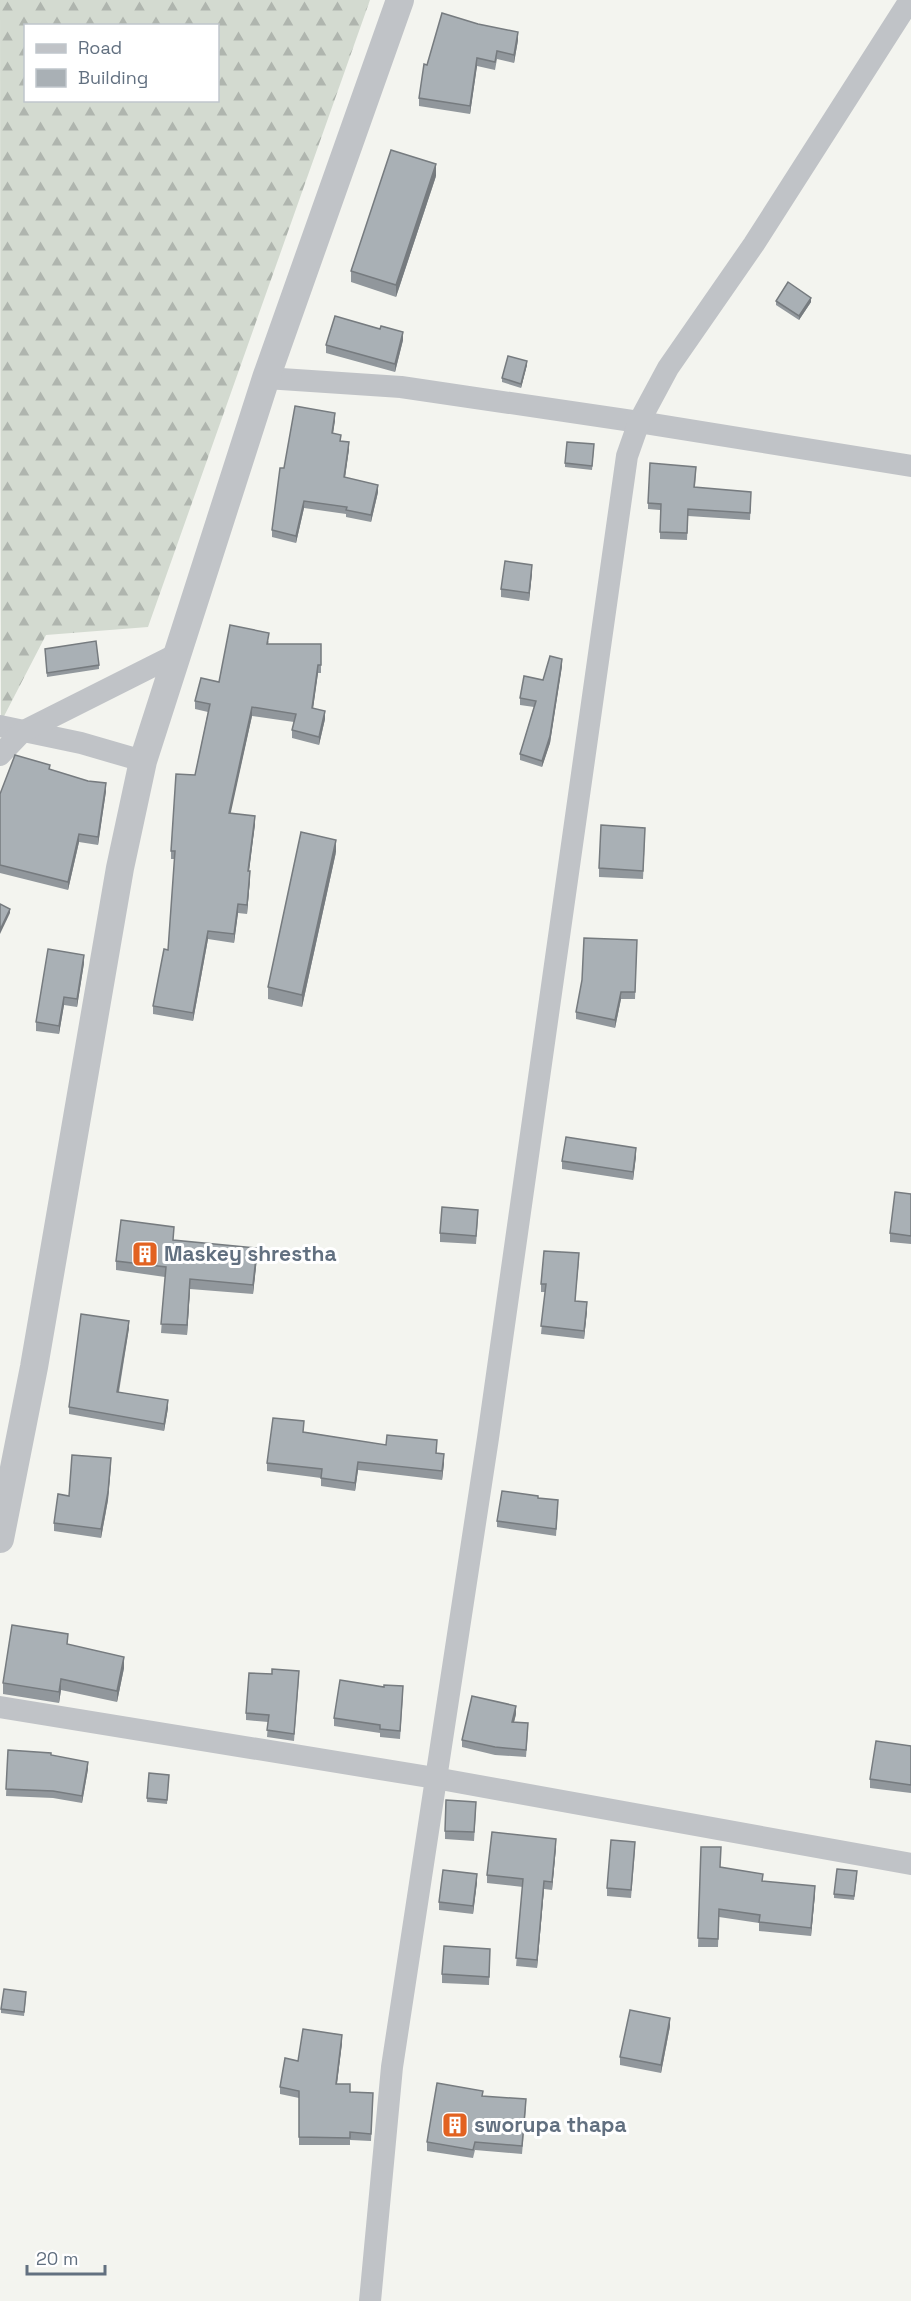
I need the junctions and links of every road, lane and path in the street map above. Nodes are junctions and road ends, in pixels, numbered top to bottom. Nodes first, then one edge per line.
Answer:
1 (400, 0) edge
2 (910, 0) edge
3 (266, 378) junction
4 (639, 422) junction
5 (911, 466) edge
6 (177, 654) junction
7 (11, 729) edge
8 (0, 755) edge
9 (143, 761) junction
10 (0, 1539) edge
11 (0, 1707) edge
12 (435, 1779) junction
13 (911, 1864) edge
14 (370, 2301) edge

1 - 3 street
2 - 4 street
3 - 4 street
3 - 6 street
4 - 5 street
4 - 12 street
6 - 7 street
6 - 9 street
7 - 8 street
7 - 9 street
9 - 10 street
11 - 12 street
12 - 13 street
12 - 14 street

